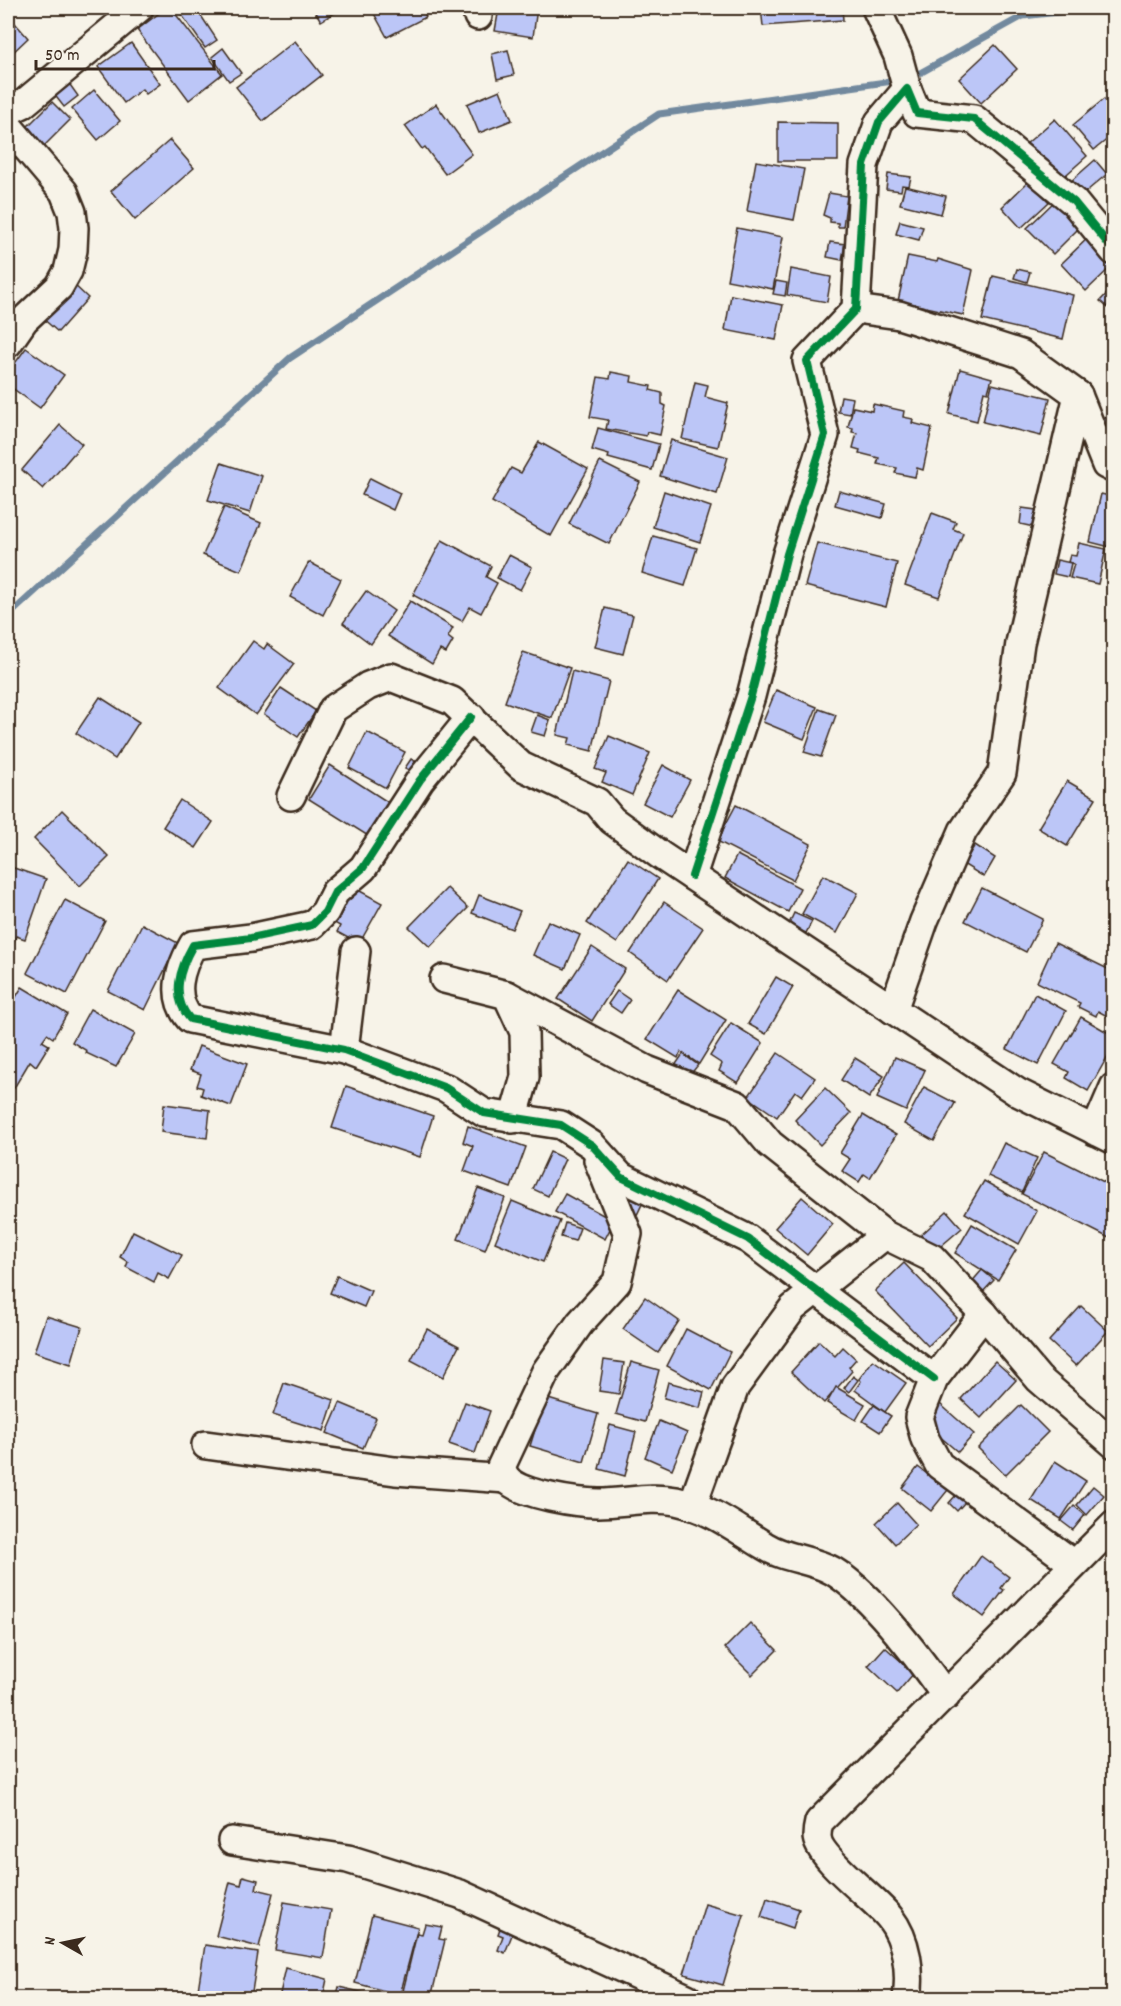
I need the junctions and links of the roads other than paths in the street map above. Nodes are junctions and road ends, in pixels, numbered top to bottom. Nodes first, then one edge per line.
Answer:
1 (139, 8) edge
2 (876, 8) edge
3 (907, 89) junction
4 (8, 111) edge
5 (8, 126) edge
6 (1113, 251) edge
7 (856, 309) junction
8 (8, 344) edge
9 (1077, 395) junction
10 (1113, 469) edge
11 (471, 717) junction
12 (291, 796) dead end
13 (692, 876) junction
14 (356, 951) dead end
15 (444, 980) dead end
16 (507, 994) junction
17 (893, 1010) junction
18 (344, 1050) junction
19 (1113, 1087) edge
20 (513, 1119) junction
21 (1104, 1135) edge
22 (592, 1145) junction
23 (885, 1235) junction
24 (814, 1289) junction
25 (984, 1314) junction
26 (934, 1379) junction
27 (1113, 1444) edge
28 (206, 1445) dead end
29 (507, 1479) junction
30 (692, 1506) junction
31 (1113, 1525) edge
32 (1074, 1564) junction
33 (946, 1696) junction
34 (232, 1841) dead end
35 (687, 1998) edge
36 (907, 1998) edge

1 - 4 street
2 - 3 street
3 - 6 street
3 - 7 street
5 - 8 street
7 - 9 street
7 - 13 street
9 - 10 street
9 - 17 street
11 - 12 street
11 - 13 street
11 - 18 street
13 - 17 street
14 - 18 street
15 - 16 street
16 - 20 street
16 - 23 street
17 - 21 street
18 - 20 street
19 - 21 street
20 - 22 street
22 - 24 street
22 - 29 street
23 - 24 street
23 - 25 street
24 - 26 street
24 - 30 street
25 - 26 street
25 - 27 street
26 - 32 street
28 - 29 street
29 - 30 street
30 - 33 street
31 - 32 street
32 - 33 street
33 - 36 street
34 - 35 street

